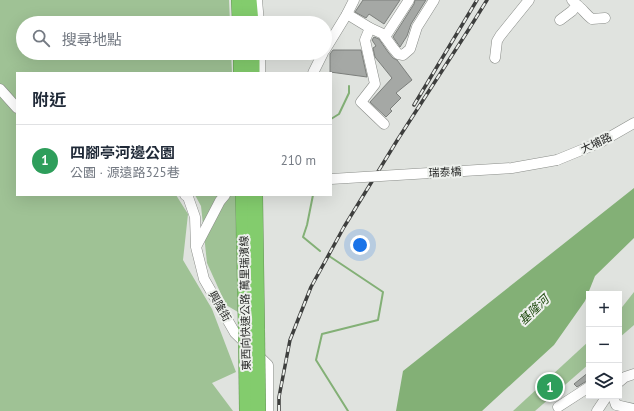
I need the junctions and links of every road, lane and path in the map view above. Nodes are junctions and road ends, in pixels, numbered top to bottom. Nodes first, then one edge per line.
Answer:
1 (239, 0) edge
2 (250, 0) edge
3 (257, 0) edge
4 (354, 0) edge
5 (409, 0) edge
6 (434, 0) edge
7 (529, 0) edge
8 (574, 3) edge
9 (347, 14) junction
10 (240, 16) edge
11 (251, 16) edge
12 (258, 16) edge
13 (605, 18) dead end
14 (560, 20) dead end
15 (370, 28) junction
16 (385, 37) junction
17 (332, 39) edge
18 (495, 58) dead end
19 (241, 60) edge
20 (252, 60) edge
21 (260, 60) edge
22 (320, 60) edge
23 (241, 72) edge
24 (252, 72) edge
25 (260, 72) edge
26 (314, 72) edge
27 (0, 89) edge
28 (16, 107) edge
29 (634, 123) edge
30 (384, 124) dead end
31 (557, 160) joint
32 (332, 179) edge
33 (186, 196) edge
34 (224, 196) edge
35 (243, 196) edge
36 (254, 196) edge
37 (196, 247) junction
38 (251, 330) junction
39 (634, 374) edge
40 (622, 379) edge
41 (586, 389) edge
42 (605, 399) edge
43 (614, 399) edge
44 (558, 407) dead end
45 (634, 409) edge
46 (247, 411) edge
47 (258, 411) edge
48 (268, 411) edge
49 (597, 411) edge

1 - 10 highway
2 - 11 highway
3 - 12 street
4 - 9 street
5 - 16 street
6 - 16 street
7 - 18 street
8 - 13 street
8 - 14 street
9 - 15 street
9 - 17 street
15 - 16 street
15 - 30 street
19 - 23 highway
20 - 24 highway
21 - 25 street
22 - 26 street
27 - 28 street
29 - 31 street, 大埔路
31 - 32 street, 瑞泰橋, bridge
33 - 37 street, 興隆街
34 - 37 street
35 - 38 highway, 東西向快速公路 萬里瑞濱線
36 - 38 highway, 東西向快速公路 萬里瑞濱線
37 - 48 street, 興隆街
38 - 46 highway, 東西向快速公路 萬里瑞濱線, bridge
38 - 47 highway, 東西向快速公路 萬里瑞濱線, bridge
39 - 40 street
41 - 44 street
42 - 49 street
43 - 45 street

